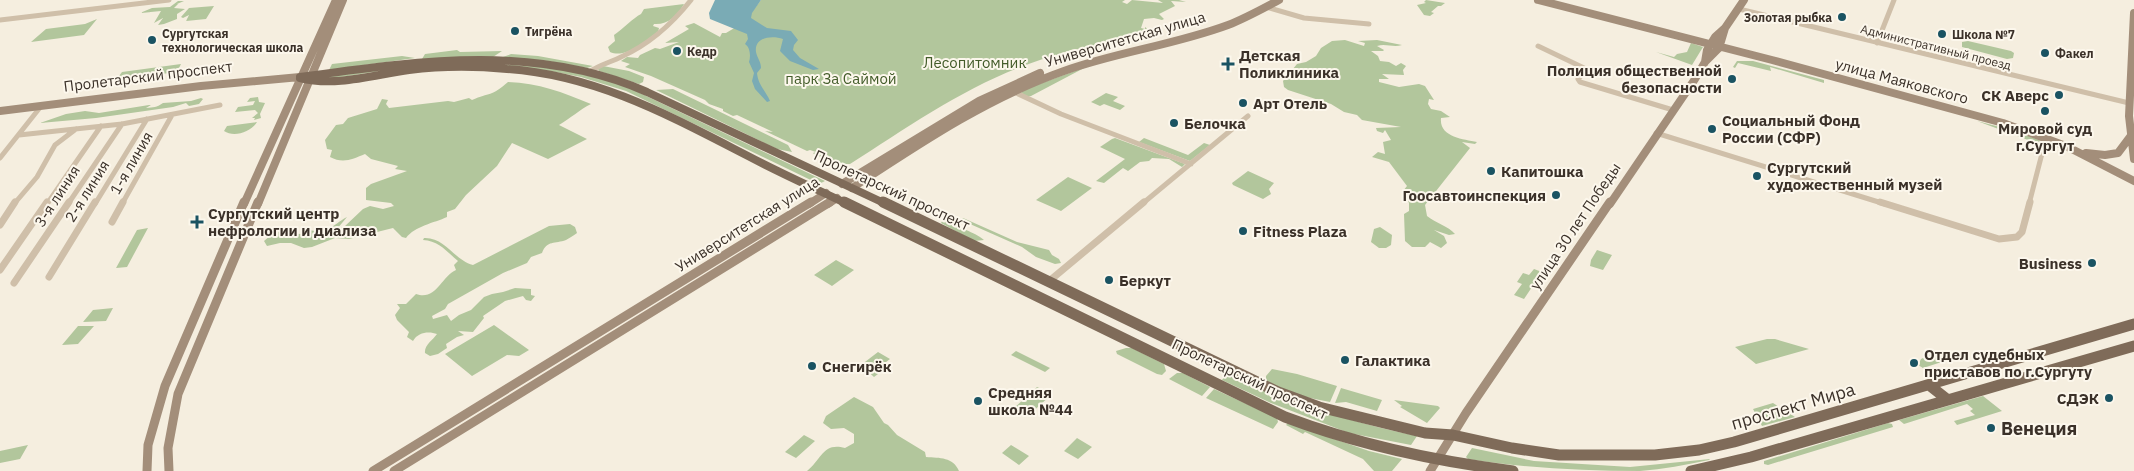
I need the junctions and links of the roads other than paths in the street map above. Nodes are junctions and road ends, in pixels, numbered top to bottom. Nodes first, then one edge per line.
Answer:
1 (169, 0) edge
2 (336, 0) edge
3 (343, 0) edge
4 (691, 0) edge
5 (1279, 0) edge
6 (1538, 0) edge
7 (1552, 0) edge
8 (1744, 0) edge
9 (1894, 0) edge
10 (1267, 4) edge
11 (1739, 9) junction
12 (2134, 13) edge
13 (0, 20) edge
14 (1369, 24) dead end
15 (1725, 28) junction
16 (1877, 43) junction
17 (1711, 44) junction
18 (1538, 46) dead end
19 (1721, 46) junction
20 (1772, 60) joint
21 (1705, 62) junction
22 (590, 72) junction
23 (300, 78) junction
24 (312, 78) junction
25 (1012, 91) junction
26 (2129, 103) junction
27 (220, 105) dead end
28 (42, 106) junction
29 (1673, 110) junction
30 (0, 111) edge
31 (172, 115) junction
32 (1248, 116) dead end
33 (148, 120) junction
34 (122, 124) junction
35 (101, 126) junction
36 (78, 128) junction
37 (1656, 133) junction
38 (19, 135) junction
39 (2130, 137) junction
40 (2046, 138) junction
41 (2073, 149) junction
42 (0, 158) edge
43 (2134, 159) edge
44 (1191, 164) junction
45 (2116, 172) junction
46 (2134, 174) edge
47 (2134, 181) edge
48 (842, 184) junction
49 (852, 188) junction
50 (832, 196) junction
51 (112, 222) dead end
52 (0, 225) edge
53 (0, 270) edge
54 (49, 277) dead end
55 (1047, 282) junction
56 (14, 283) dead end
57 (2134, 324) edge
58 (2134, 346) edge
59 (1928, 385) junction
60 (1948, 400) junction
61 (1453, 435) junction
62 (1434, 466) edge
63 (147, 471) edge
64 (170, 471) edge
65 (373, 471) edge
66 (394, 471) edge
67 (1513, 471) edge
68 (1691, 471) edge

1 - 13 street
2 - 23 main road
3 - 24 main road
4 - 22 street
5 - 10 main road, Университетская улица
6 - 17 main road, улица Маяковского
7 - 17 main road, улица Маяковского
8 - 11 main road, улица 30 лет Победы
9 - 16 street
10 - 14 street
10 - 25 main road, Университетская улица
10 - 48 main road, Университетская улица
11 - 15 main road, улица 30 лет Победы
11 - 16 street, Административный проезд
12 - 26 main road
15 - 17 main road, улица 30 лет Победы
15 - 19 main road
16 - 26 street, Административный проезд
17 - 19 main road, улица Маяковского
17 - 21 main road, улица 30 лет Победы
18 - 29 street
19 - 20 main road, улица Маяковского
19 - 21 main road
20 - 40 main road, улица Маяковского
21 - 29 main road, улица 30 лет Победы
22 - 24 main road, Пролетарский проспект
22 - 48 main road, Пролетарский проспект
23 - 24 main road, Пролетарский проспект
23 - 28 main road, Пролетарский проспект
23 - 63 main road
24 - 50 main road, Пролетарский проспект
24 - 64 main road
25 - 44 street
25 - 49 main road, Университетская улица
26 - 39 main road
27 - 31 street
28 - 30 main road, Пролетарский проспект
28 - 38 street
29 - 37 main road, улица 30 лет Победы
31 - 33 street
31 - 51 street, 1-я линия
32 - 44 street
33 - 34 street
33 - 54 street, 2-я линия
34 - 35 street
34 - 56 street, 3-я линия
35 - 36 street
35 - 53 street
36 - 38 street
36 - 52 street
37 - 40 street
37 - 61 main road, улица 30 лет Победы
38 - 42 street
39 - 41 main road
39 - 43 main road
40 - 41 main road, улица Маяковского
41 - 45 main road, улица Маяковского
44 - 55 street
45 - 46 main road
45 - 47 main road, улица Маяковского
48 - 49 main road, Пролетарский проспект
48 - 50 main road, Университетская улица
49 - 50 main road, Университетская улица
49 - 55 main road, Пролетарский проспект
50 - 62 main road, Пролетарский проспект
50 - 65 main road, Университетская улица
50 - 66 main road, Университетская улица
55 - 61 main road, Пролетарский проспект
57 - 59 main road, проспект Мира
58 - 60 main road
59 - 60 main road
59 - 61 main road, проспект Мира
60 - 68 main road
61 - 62 main road, улица 30 лет Победы
62 - 67 main road

